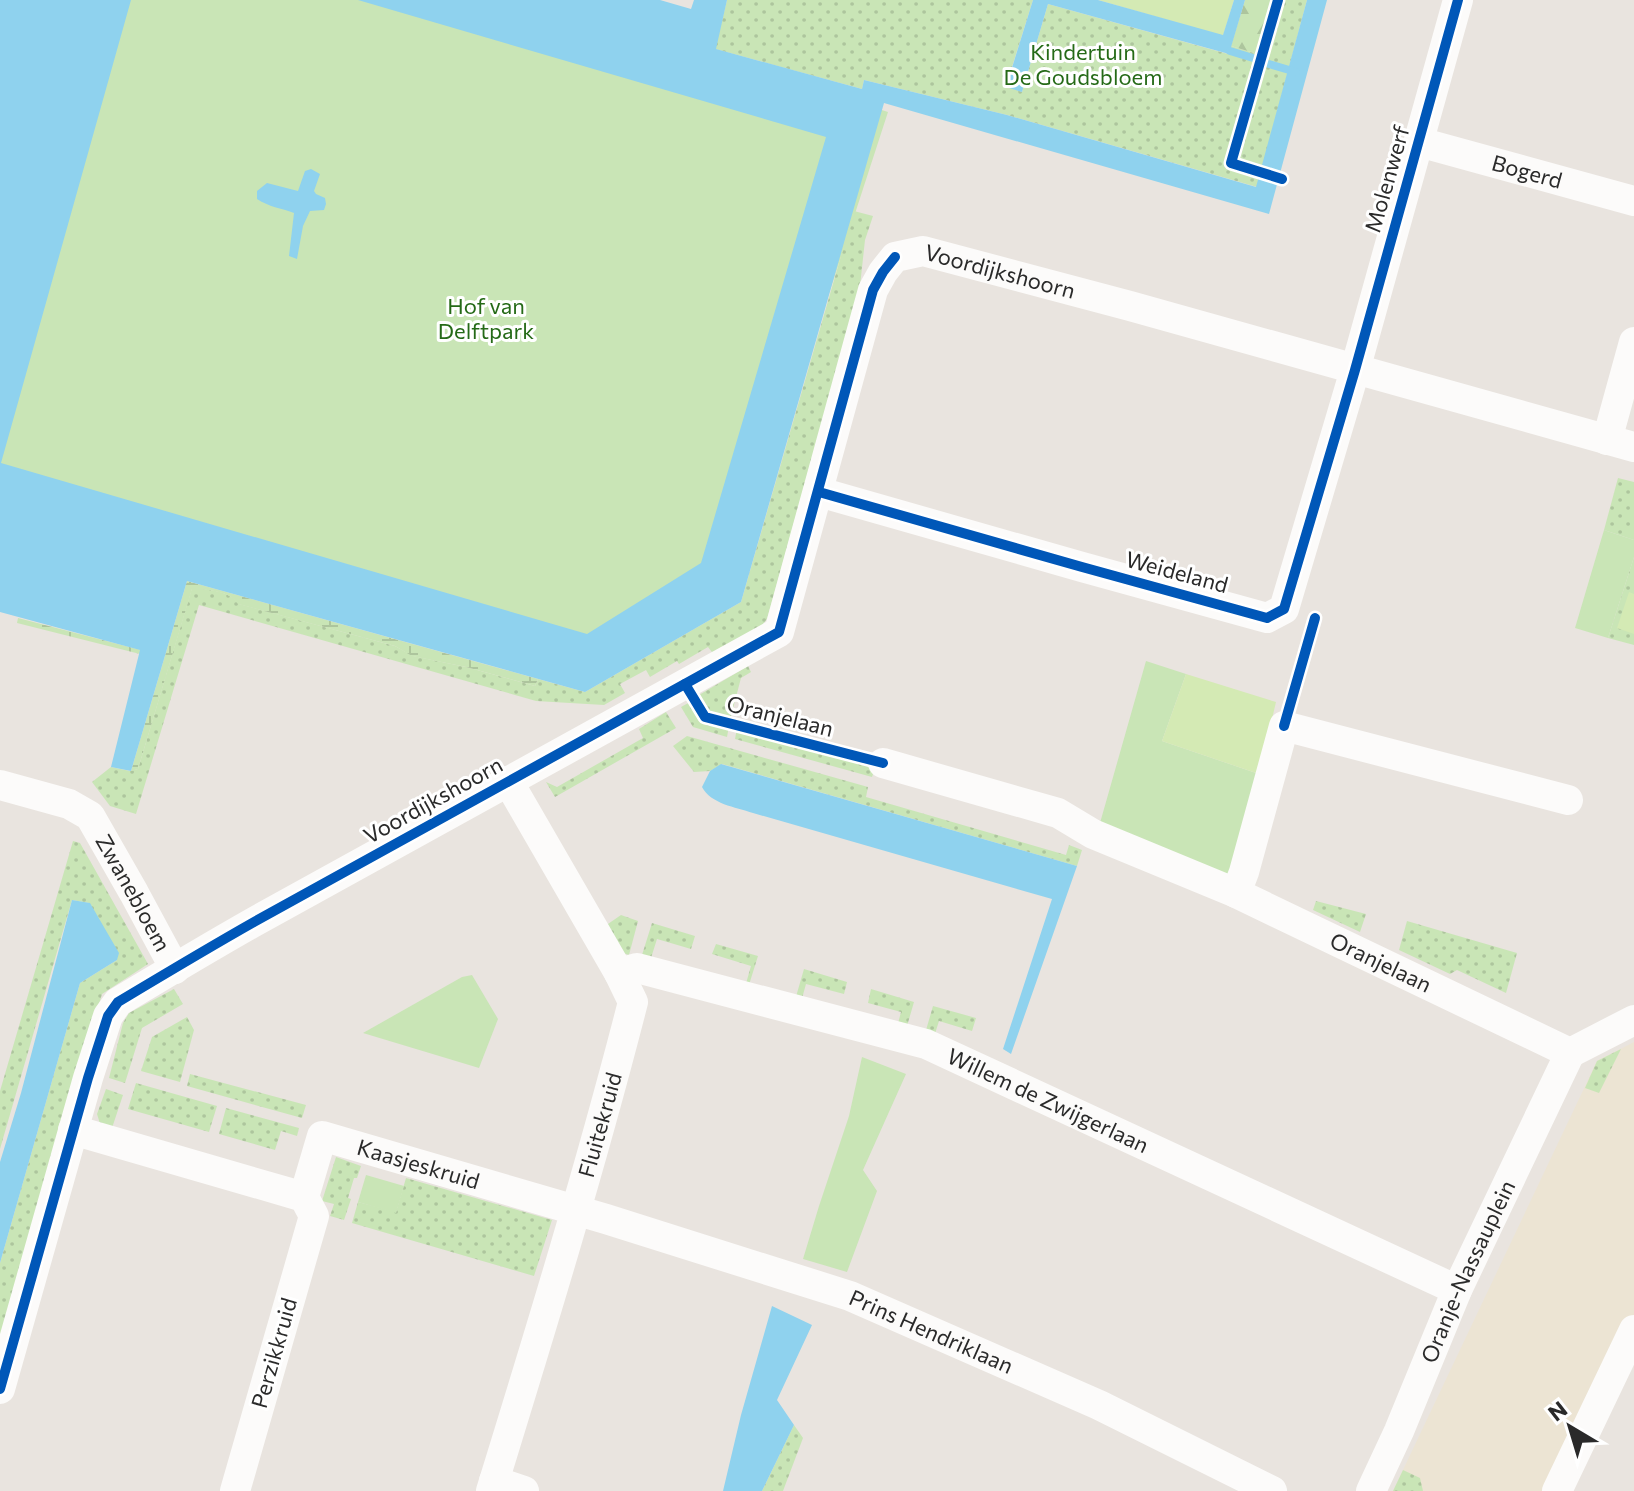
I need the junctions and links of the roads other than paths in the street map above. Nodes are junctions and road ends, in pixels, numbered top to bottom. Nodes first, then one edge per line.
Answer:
1 (1458, 0) edge
2 (1419, 142) junction
3 (1634, 201) edge
4 (1634, 342) edge
5 (1355, 370) junction
6 (1621, 443) edge
7 (819, 492) junction
8 (883, 763) dead end
9 (508, 781) junction
10 (0, 785) edge
11 (1568, 800) dead end
12 (1236, 893) junction
13 (175, 969) junction
14 (619, 973) junction
15 (1634, 1020) edge
16 (1570, 1053) junction
17 (73, 1130) junction
18 (309, 1207) junction
19 (576, 1211) junction
20 (1457, 1290) junction
21 (1634, 1330) edge
22 (0, 1389) edge
23 (492, 1486) edge
24 (235, 1491) edge
25 (524, 1491) edge
26 (1272, 1491) edge
27 (1371, 1491) edge
28 (1557, 1491) edge

1 - 2 street, Molenwerf
2 - 3 street, Bogerd
2 - 5 street, Molenwerf
4 - 6 street
5 - 6 street, Voordijkshoorn
5 - 7 street, Voordijkshoorn
5 - 7 street, Weideland
7 - 9 street, Voordijkshoorn
8 - 12 street, Oranjelaan
9 - 13 street, Voordijkshoorn
9 - 14 street, Fluitekruid
10 - 13 street, Zwanebloem
11 - 12 street
12 - 16 street, Oranjelaan
13 - 17 street, Voordijkshoorn
14 - 19 street, Fluitekruid
14 - 20 street, Willem de Zwijgerlaan
15 - 16 street
16 - 20 street, Oranje-Nassauplein
17 - 18 street
17 - 22 street, Voordijkshoorn
18 - 19 street, Kaasjeskruid
18 - 24 street, Perzikkruid
19 - 23 street, Fluitekruid
19 - 26 street, Prins Hendriklaan
20 - 27 street, Oranje-Nassauplein
21 - 28 street
23 - 25 street

